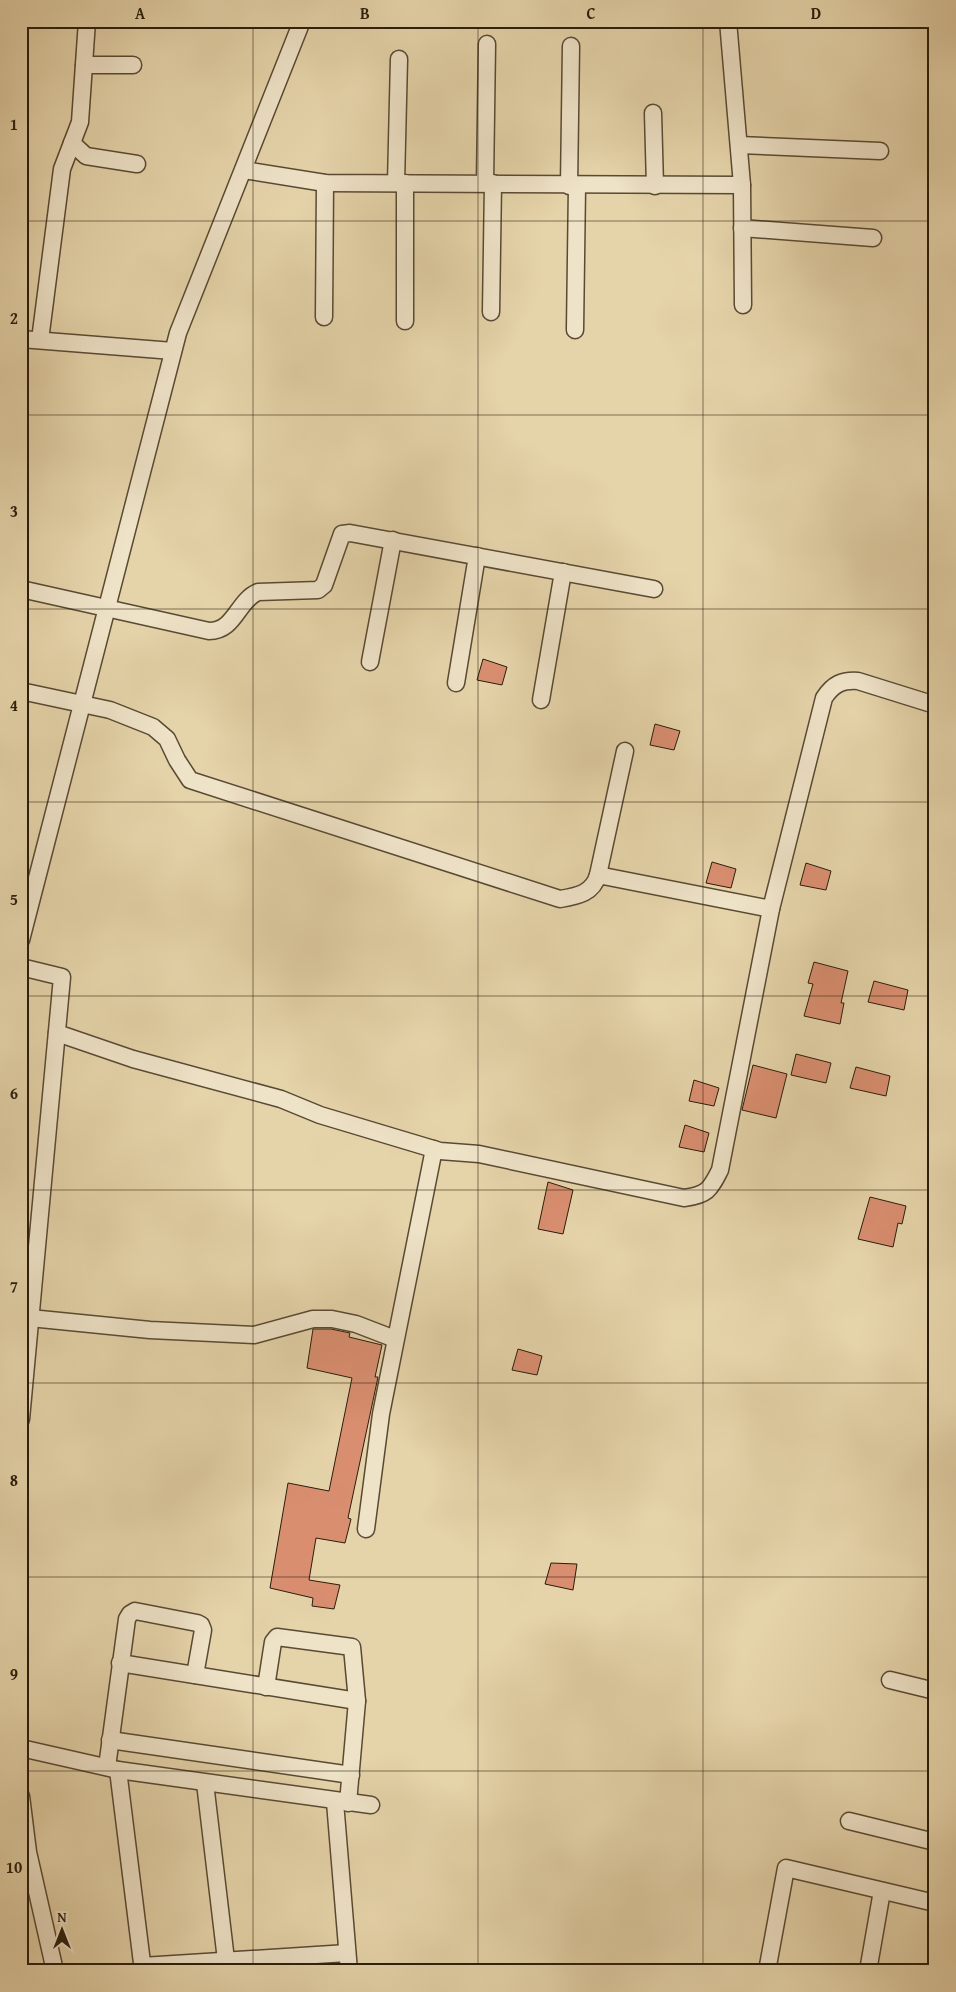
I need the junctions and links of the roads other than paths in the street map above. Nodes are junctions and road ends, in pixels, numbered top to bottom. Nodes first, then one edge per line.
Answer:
1 (87, 21) edge
2 (302, 21) edge
3 (728, 21) edge
4 (487, 44) dead end
5 (571, 46) dead end
6 (399, 59) dead end
7 (84, 65) junction
8 (133, 65) dead end
9 (653, 113) dead end
10 (72, 143) junction
11 (739, 145) junction
12 (880, 152) dead end
13 (137, 164) dead end
14 (244, 170) junction
15 (325, 183) junction
16 (400, 183) junction
17 (489, 183) junction
18 (742, 185) junction
19 (573, 186) junction
20 (655, 186) junction
21 (742, 228) junction
22 (873, 238) dead end
23 (743, 305) dead end
24 (491, 312) dead end
25 (324, 317) dead end
26 (405, 321) dead end
27 (575, 330) dead end
28 (21, 339) edge
29 (40, 340) junction
30 (173, 351) junction
31 (393, 540) junction
32 (477, 556) junction
33 (563, 572) junction
34 (21, 589) edge
35 (654, 589) dead end
36 (107, 608) junction
37 (370, 662) dead end
38 (456, 683) dead end
39 (21, 691) edge
40 (541, 700) dead end
41 (82, 703) junction
42 (935, 705) edge
43 (625, 751) dead end
44 (598, 875) junction
45 (29, 878) edge
46 (771, 909) junction
47 (21, 940) edge
48 (21, 968) edge
49 (57, 1033) junction
50 (434, 1149) junction
51 (30, 1318) junction
52 (395, 1339) junction
53 (21, 1419) edge
54 (366, 1529) dead end
55 (120, 1663) junction
56 (195, 1675) junction
57 (890, 1680) dead end
58 (266, 1687) junction
59 (935, 1691) edge
60 (357, 1701) junction
61 (110, 1740) junction
62 (21, 1748) edge
63 (189, 1752) junction
64 (274, 1764) junction
65 (112, 1768) junction
66 (351, 1775) junction
67 (187, 1780) junction
68 (205, 1783) junction
69 (270, 1792) junction
70 (21, 1796) edge
71 (342, 1802) junction
72 (371, 1805) dead end
73 (849, 1821) dead end
74 (935, 1842) edge
75 (882, 1891) junction
76 (935, 1903) edge
77 (347, 1953) junction
78 (226, 1960) junction
79 (142, 1968) edge
80 (55, 1971) edge
81 (349, 1971) edge
82 (767, 1971) edge
83 (868, 1971) edge

1 - 7 street
2 - 14 street
3 - 11 street
4 - 17 street
5 - 19 street
6 - 16 street
7 - 8 street
7 - 10 street
9 - 20 street
10 - 13 street
10 - 29 street
11 - 12 street
11 - 18 street
14 - 15 street
14 - 30 street
15 - 16 street
15 - 25 street
16 - 17 street
16 - 26 street
17 - 19 street
17 - 24 street
18 - 20 street
18 - 21 street
19 - 20 street
19 - 27 street
21 - 22 street
21 - 23 street
28 - 29 street
29 - 30 street
30 - 36 street
31 - 32 street
31 - 36 street
31 - 37 street
32 - 33 street
32 - 38 street
33 - 35 street
33 - 40 street
34 - 36 street
36 - 41 street
39 - 41 street
41 - 44 street
41 - 45 street
42 - 46 street
43 - 44 street
44 - 46 street
45 - 47 street
46 - 50 street
48 - 49 street
49 - 50 street
49 - 51 street
50 - 52 street
51 - 52 street
51 - 53 street
52 - 54 street
55 - 56 street
55 - 56 street
55 - 61 street
56 - 58 street
57 - 59 street
58 - 60 street
58 - 60 street
60 - 66 street
61 - 63 street
61 - 65 street
62 - 65 street
63 - 64 street
63 - 67 street
64 - 66 street
64 - 69 street
65 - 67 street
65 - 79 street
66 - 71 street
67 - 68 street
68 - 69 street
68 - 78 street
69 - 71 street
70 - 80 street
71 - 72 street
71 - 77 street
73 - 74 street
75 - 76 street
75 - 82 street
75 - 83 street
77 - 78 street
77 - 81 street
78 - 79 street

